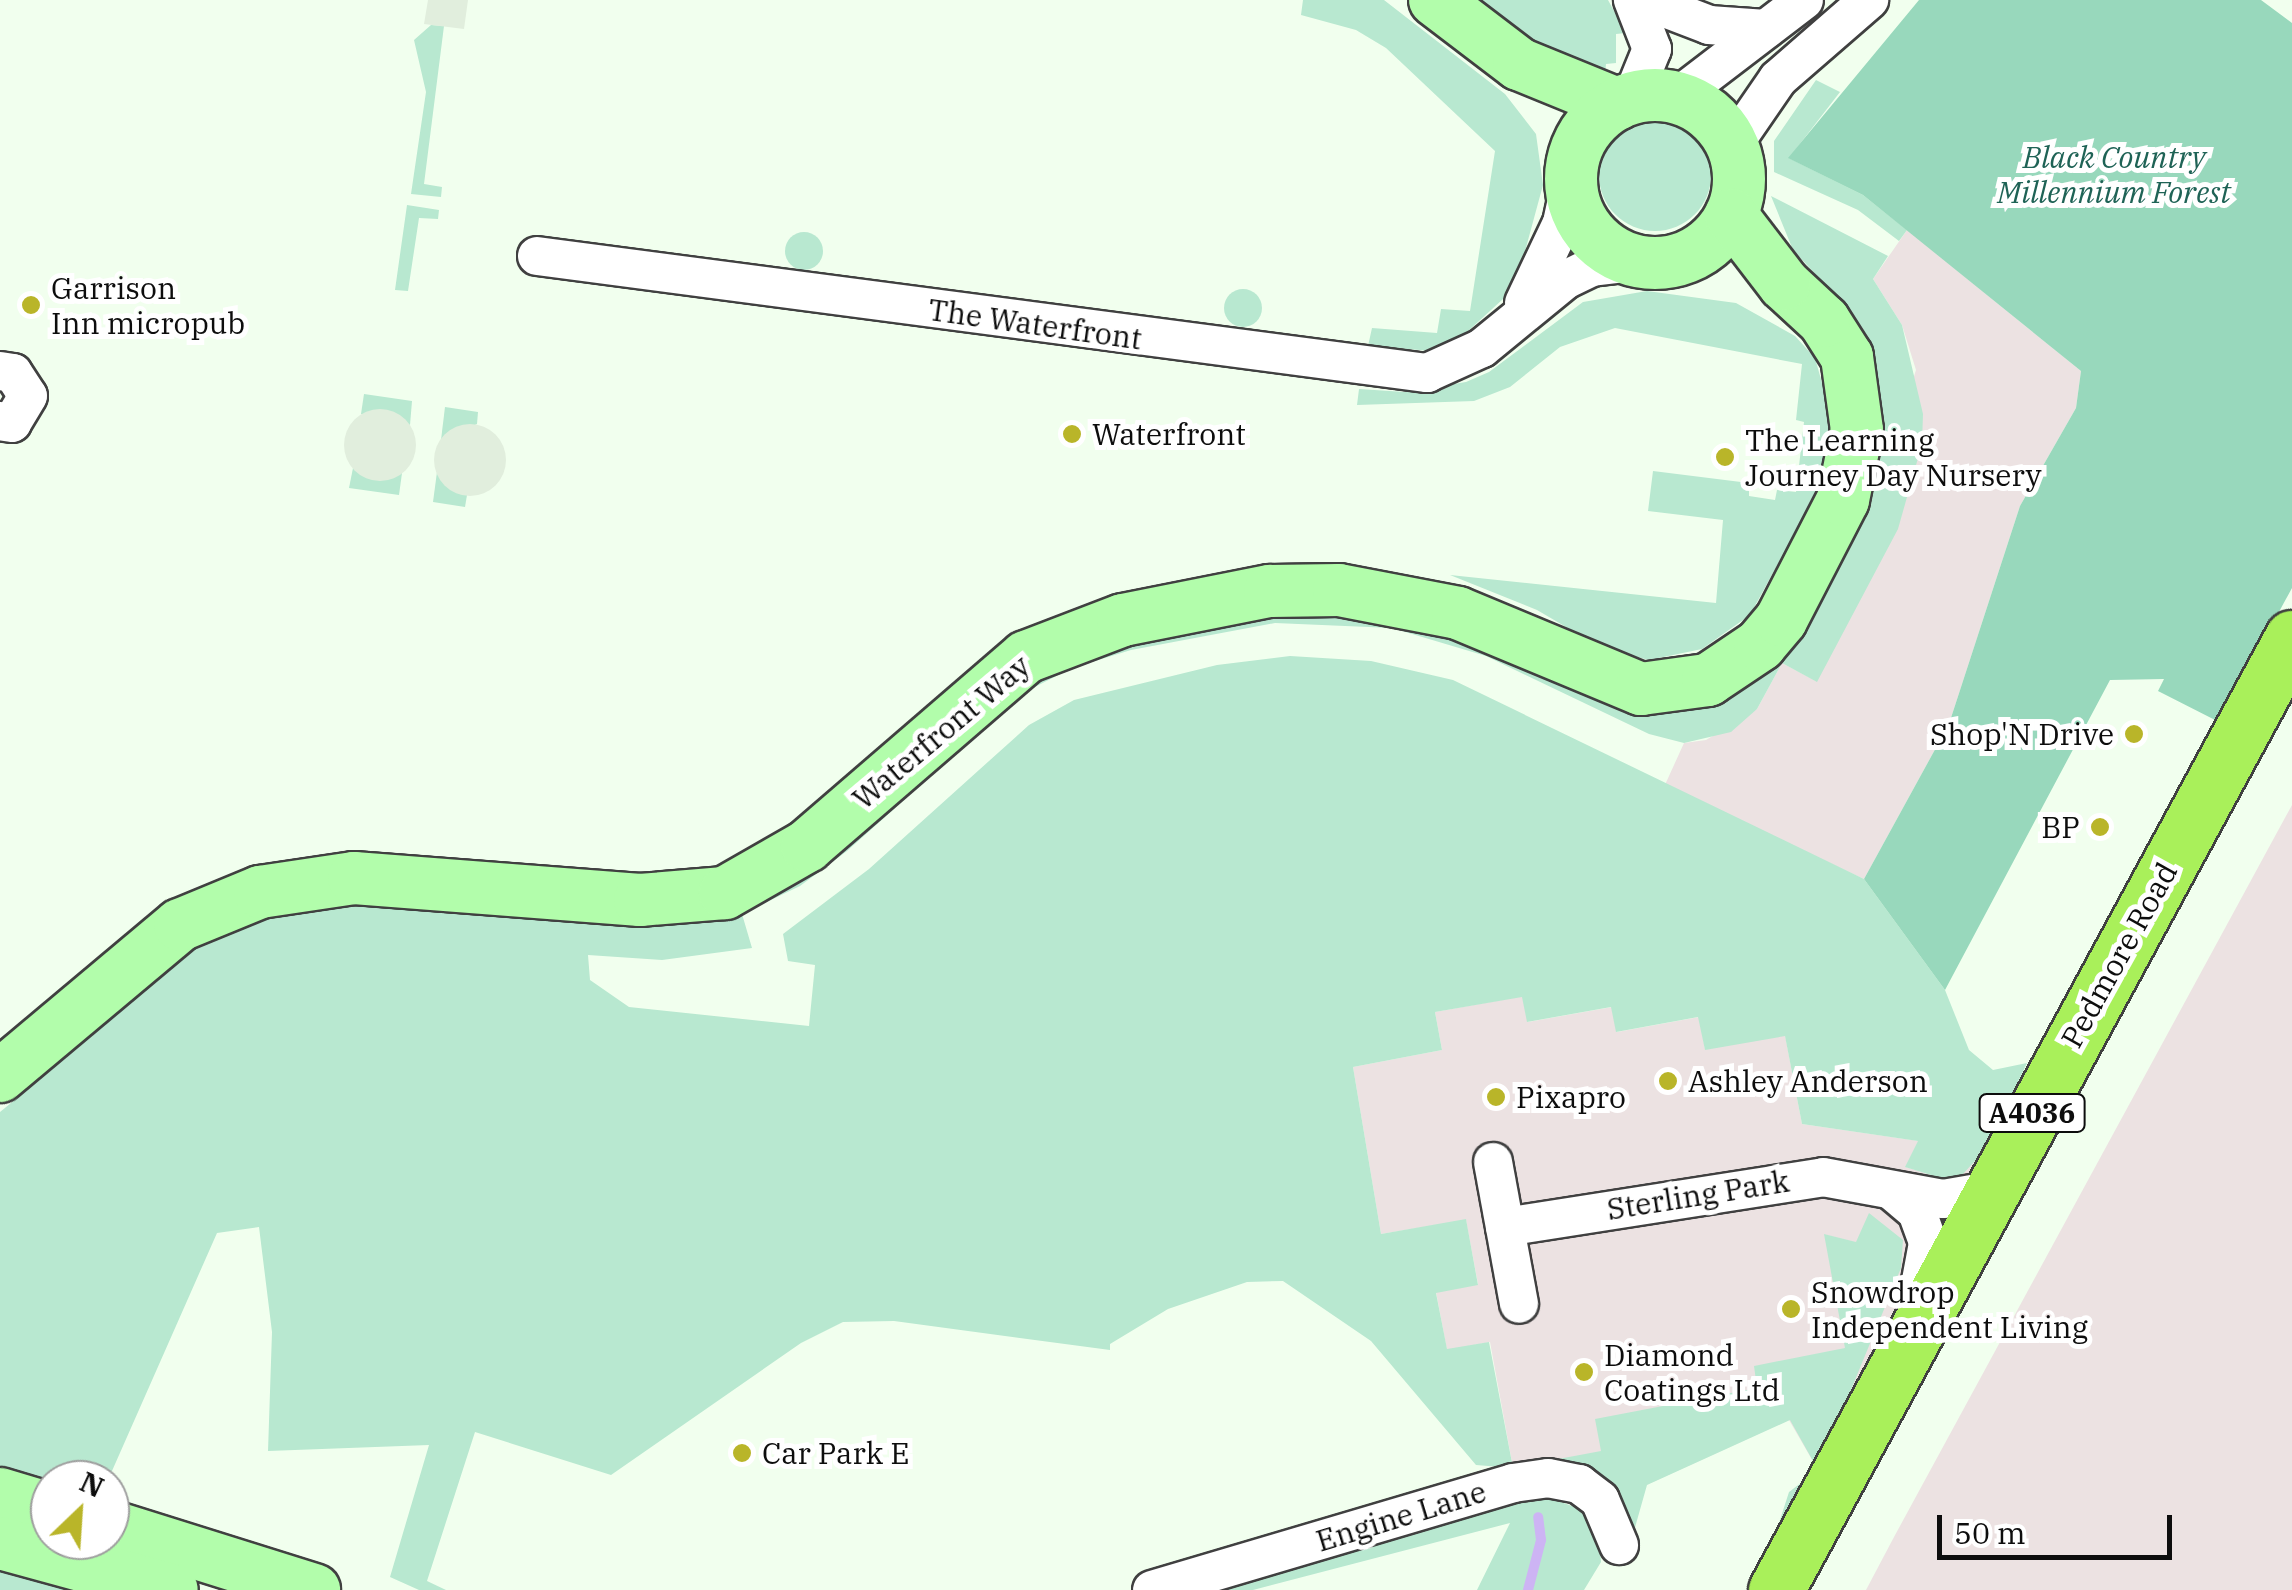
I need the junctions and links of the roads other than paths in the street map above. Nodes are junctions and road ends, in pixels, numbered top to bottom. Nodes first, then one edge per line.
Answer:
1 (1435, 0) edge
2 (1633, 0) edge
3 (1644, 0) edge
4 (1804, 0) edge
5 (1870, 0) edge
6 (1766, 29) junction
7 (1519, 64) junction
8 (1642, 100) junction
9 (1732, 146) junction
10 (1571, 176) junction
11 (1731, 215) junction
12 (537, 256) dead end
13 (1656, 262) junction
14 (1784, 284) junction
15 (1516, 319) junction
16 (0, 371) edge
17 (0, 422) edge
18 (2292, 638) edge
19 (2292, 706) edge
20 (0, 1076) edge
21 (1493, 1162) dead end
22 (1891, 1190) junction
23 (1989, 1192) junction
24 (1505, 1227) junction
25 (1519, 1304) dead end
26 (1895, 1372) junction
27 (0, 1494) edge
28 (30, 1503) edge
29 (130, 1532) edge
30 (0, 1543) edge
31 (1619, 1545) dead end
32 (172, 1590) edge
33 (314, 1590) edge
34 (1152, 1590) edge
35 (1776, 1590) edge
36 (1814, 1590) edge

1 - 7 street
2 - 8 street
3 - 6 street
4 - 6 street
5 - 9 street
6 - 8 street
7 - 8 street
7 - 10 street
8 - 9 street
8 - 10 street
9 - 11 street
10 - 13 street
10 - 15 street, The Waterfront
11 - 13 street
11 - 14 street, Waterfront Way
12 - 15 street, The Waterfront
13 - 14 street
13 - 15 street, The Waterfront
14 - 20 street, Waterfront Way
16 - 17 street
18 - 23 highway, Pedmore Road / A4036
19 - 36 highway, Pedmore Road / A4036
21 - 24 street
22 - 23 street, Sterling Park
22 - 24 street, Sterling Park
22 - 26 street
23 - 26 highway, Pedmore Road / A4036
24 - 25 street
26 - 35 highway, Pedmore Road / A4036
27 - 28 street
29 - 33 street
30 - 32 street
31 - 34 street, Engine Lane

